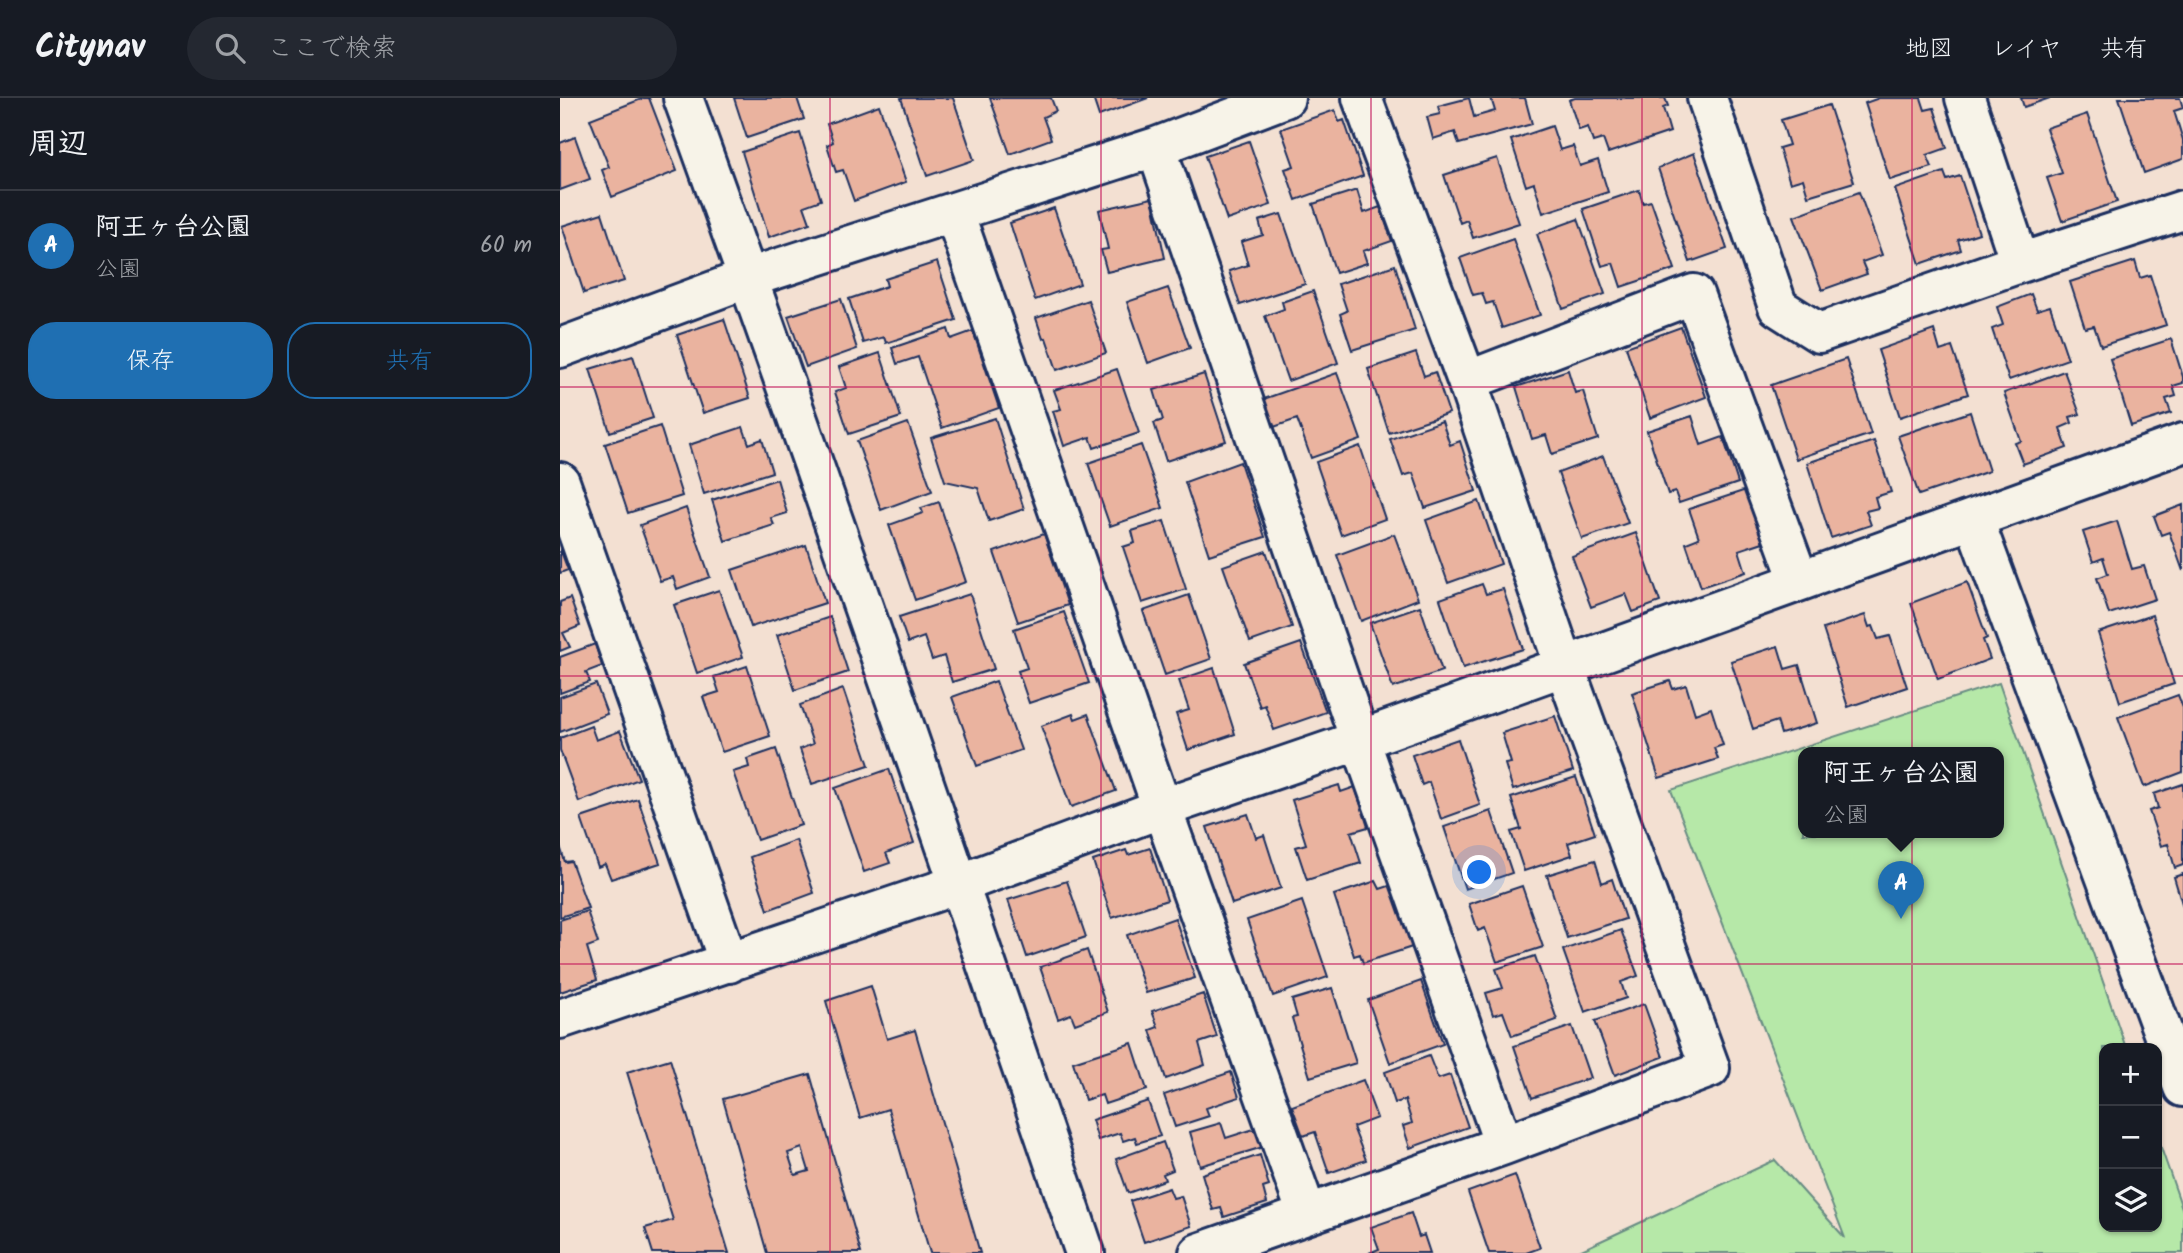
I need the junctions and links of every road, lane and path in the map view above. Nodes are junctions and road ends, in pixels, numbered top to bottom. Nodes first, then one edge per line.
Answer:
1 (684, 98) edge
2 (1285, 98) edge
3 (1362, 98) edge
4 (1707, 98) edge
5 (1965, 98) edge
6 (1156, 148) junction
7 (2183, 210) edge
8 (954, 212) junction
9 (2020, 263) junction
10 (748, 278) junction
11 (560, 348) edge
12 (1466, 381) junction
13 (2183, 443) edge
14 (560, 482) edge
15 (1974, 520) junction
16 (1799, 580) junction
17 (1564, 665) junction
18 (1360, 740) junction
19 (1162, 808) junction
20 (959, 884) junction
21 (729, 963) junction
22 (560, 1019) edge
23 (2183, 1087) edge
24 (1504, 1145) junction
25 (1307, 1214) junction
26 (1085, 1253) edge
27 (1199, 1253) edge

1 - 10 street
2 - 6 street
3 - 12 street
4 - 9 street
5 - 9 street
6 - 8 street
6 - 18 street
7 - 9 street
8 - 10 street
8 - 19 street
10 - 11 street
10 - 20 street
12 - 16 street
12 - 17 street
13 - 15 street
14 - 21 street
15 - 16 street
15 - 23 street
16 - 17 street
17 - 18 street
17 - 24 street
18 - 19 street
18 - 24 street
19 - 20 street
19 - 25 street
20 - 21 street
20 - 26 street
21 - 22 street
24 - 25 street
25 - 27 street

